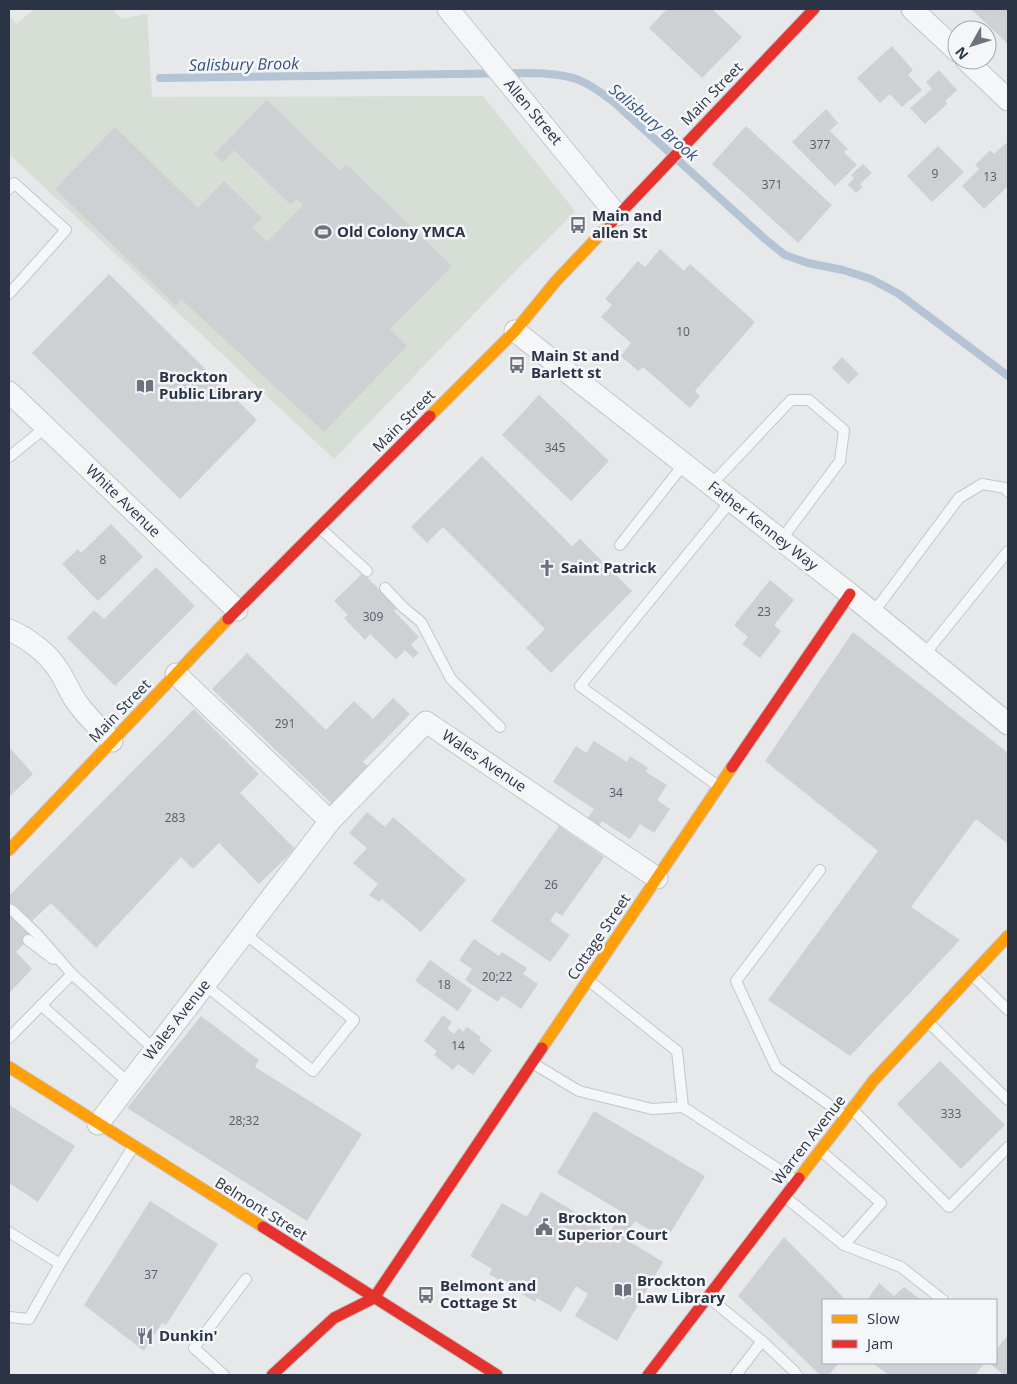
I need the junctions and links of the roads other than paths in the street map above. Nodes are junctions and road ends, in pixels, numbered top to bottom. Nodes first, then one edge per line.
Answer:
1 (814, 9) edge
2 (912, 9) edge
3 (451, 13) edge
4 (947, 42) edge
5 (976, 70) edge
6 (1008, 100) edge
7 (9, 189) edge
8 (618, 215) junction
9 (9, 294) edge
10 (515, 331) junction
11 (9, 392) edge
12 (46, 427) junction
13 (9, 457) edge
14 (684, 464) junction
15 (712, 485) junction
16 (1008, 492) edge
17 (731, 501) junction
18 (319, 528) junction
19 (781, 540) junction
20 (620, 544) dead end
21 (1008, 551) edge
22 (367, 571) dead end
23 (385, 588) dead end
24 (850, 594) junction
25 (237, 610) junction
26 (873, 613) junction
27 (9, 630) edge
28 (924, 655) junction
29 (176, 674) junction
30 (1008, 724) edge
31 (500, 727) dead end
32 (112, 741) junction
33 (719, 786) junction
34 (330, 821) junction
35 (9, 850) edge
36 (820, 870) dead end
37 (656, 878) junction
38 (9, 909) edge
39 (244, 933) junction
40 (1008, 936) edge
41 (28, 940) dead end
42 (72, 974) junction
43 (972, 975) junction
44 (588, 980) junction
45 (205, 985) junction
46 (41, 1005) junction
47 (1008, 1010) edge
48 (928, 1022) junction
49 (9, 1038) edge
50 (154, 1050) junction
51 (532, 1063) junction
52 (9, 1068) edge
53 (129, 1083) junction
54 (1008, 1100) edge
55 (683, 1107) junction
56 (849, 1113) junction
57 (98, 1124) junction
58 (133, 1146) junction
59 (1008, 1147) edge
60 (820, 1150) junction
61 (796, 1181) junction
62 (784, 1196) junction
63 (9, 1232) edge
64 (844, 1245) junction
65 (60, 1264) junction
66 (246, 1279) dead end
67 (708, 1296) junction
68 (374, 1298) junction
69 (942, 1299) edge
70 (9, 1317) edge
71 (762, 1341) junction
72 (224, 1375) edge
73 (272, 1375) edge
74 (497, 1375) edge
75 (649, 1375) edge
76 (736, 1375) edge
77 (797, 1375) edge

1 - 8 main road, Main Street
2 - 4 street
3 - 8 street, Allen Street
5 - 6 street
7 - 9 lane
8 - 10 main road, Main Street
10 - 14 street, Father Kenney Way
10 - 18 main road, Main Street
11 - 12 street, White Avenue
12 - 13 lane
12 - 25 street, White Avenue
14 - 15 street, Father Kenney Way
14 - 20 lane
15 - 17 street, Father Kenney Way
15 - 19 lane
16 - 26 lane
17 - 19 street, Father Kenney Way
17 - 33 lane
18 - 22 lane
18 - 25 main road, Main Street
19 - 24 street, Father Kenney Way
21 - 28 lane
23 - 31 lane
24 - 26 street, Father Kenney Way
24 - 33 main road, Cottage Street
25 - 29 main road, Main Street
26 - 28 street, Father Kenney Way
27 - 32 street
28 - 30 street, Father Kenney Way
29 - 32 main road, Main Street
29 - 34 street
32 - 35 main road, Main Street
33 - 37 main road, Cottage Street
34 - 37 street, Wales Avenue
34 - 39 street, Wales Avenue
36 - 56 lane
37 - 44 main road, Cottage Street
38 - 42 lane
39 - 45 street, Wales Avenue
39 - 45 lane
40 - 43 main road, Warren Avenue
41 - 42 lane
42 - 46 lane
42 - 50 lane
43 - 47 lane
43 - 48 main road, Warren Avenue
44 - 51 main road, Cottage Street
44 - 55 lane
45 - 50 street, Wales Avenue
46 - 49 lane
46 - 53 lane
48 - 54 lane
48 - 56 main road, Warren Avenue
50 - 53 street, Wales Avenue
51 - 55 lane
51 - 68 main road, Cottage Street
52 - 57 main road, Belmont Street
53 - 57 street, Wales Avenue
55 - 61 lane
56 - 59 lane
56 - 60 main road, Warren Avenue
57 - 58 main road, Belmont Street
58 - 65 lane
58 - 68 main road, Belmont Street
60 - 61 main road, Warren Avenue
60 - 64 lane
61 - 62 main road, Warren Avenue
62 - 64 lane
62 - 67 main road, Warren Avenue
63 - 65 lane
64 - 69 lane
65 - 70 lane
66 - 72 lane
67 - 71 lane
67 - 75 main road, Warren Avenue
68 - 73 main road
68 - 74 main road, Belmont Street
71 - 76 lane
71 - 77 lane

